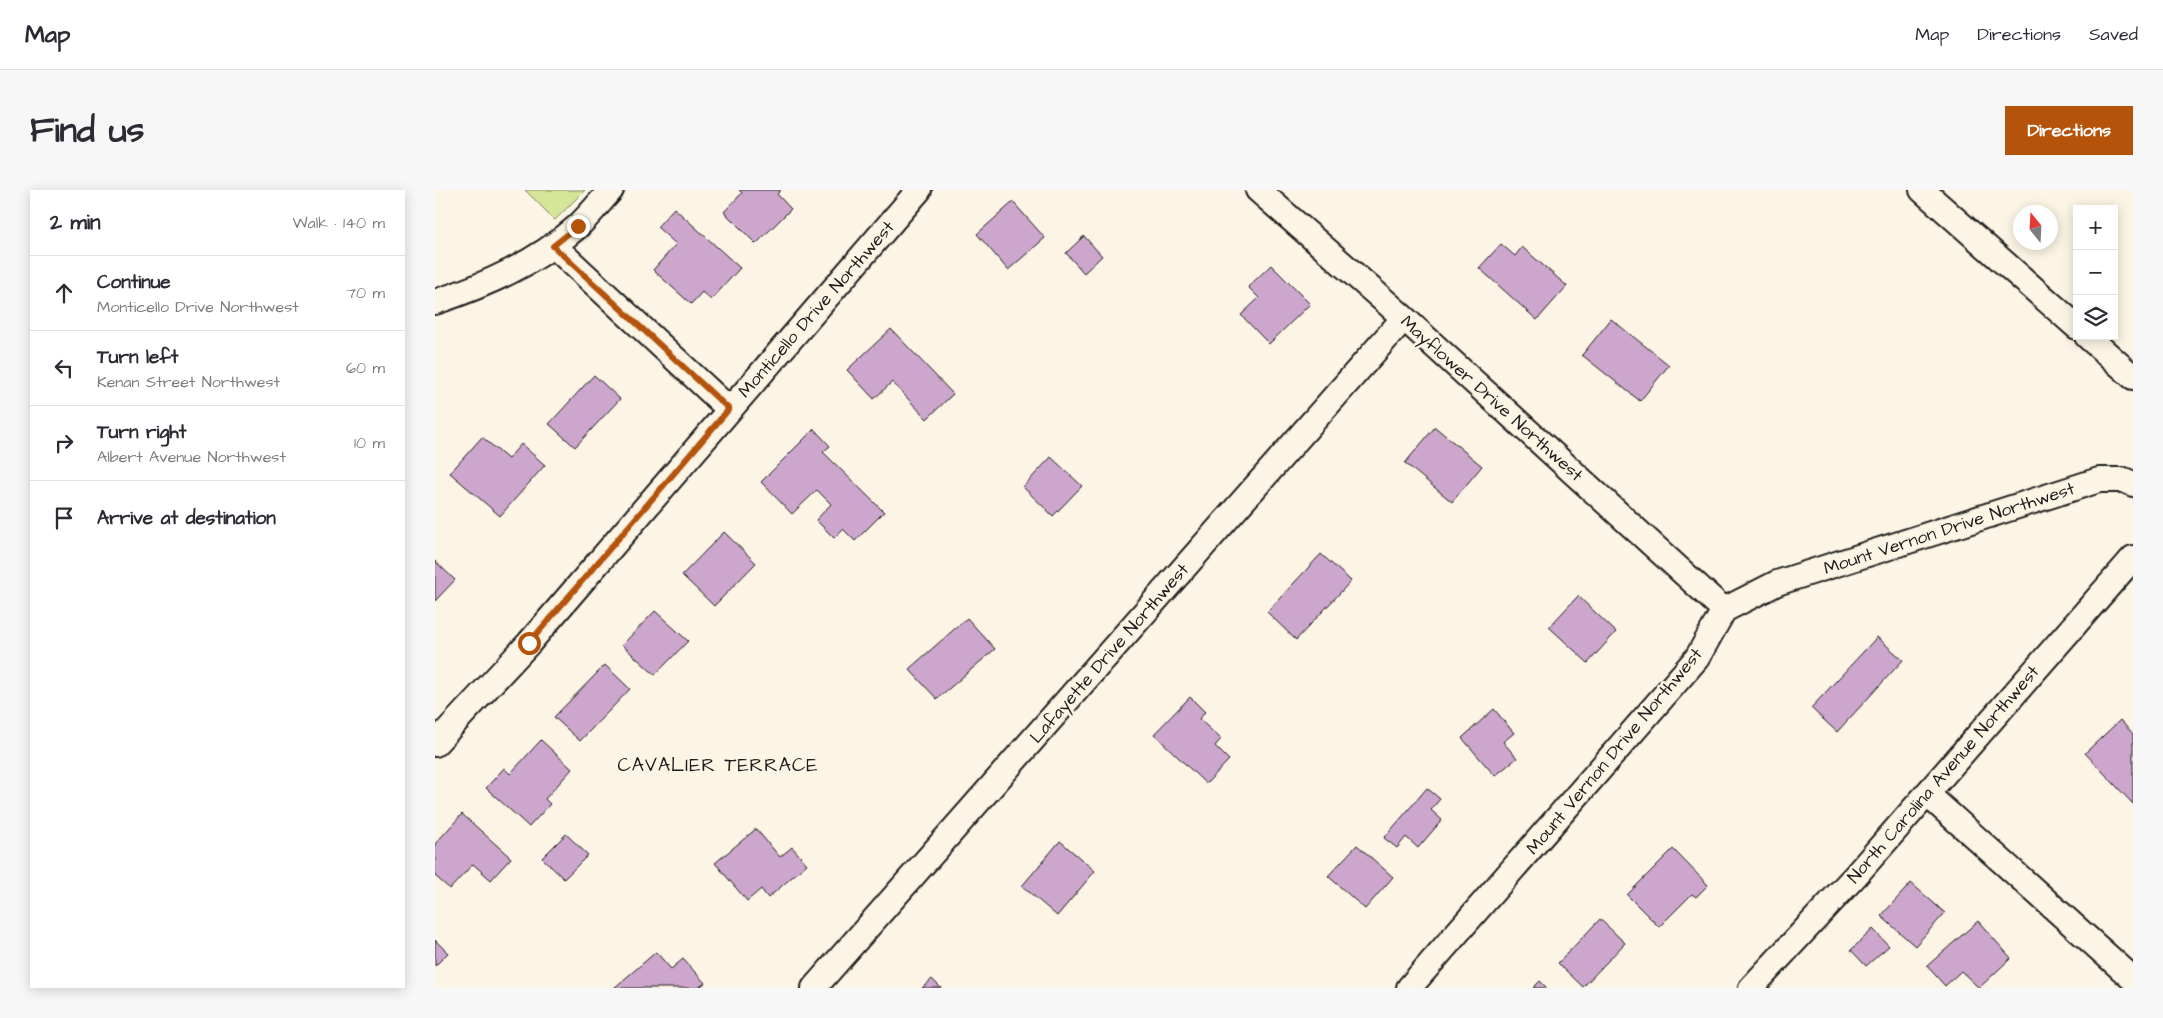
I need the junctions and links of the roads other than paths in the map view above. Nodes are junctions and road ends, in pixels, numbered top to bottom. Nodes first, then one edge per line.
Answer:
1 (611, 190) edge
2 (919, 190) edge
3 (1258, 190) edge
4 (1922, 190) edge
5 (553, 246) junction
6 (435, 302) edge
7 (1404, 318) junction
8 (2073, 323) edge
9 (2091, 340) edge
10 (2133, 377) edge
11 (729, 409) junction
12 (2133, 484) edge
13 (2133, 558) edge
14 (1724, 610) junction
15 (435, 744) edge
16 (1927, 794) junction
17 (2133, 979) edge
18 (814, 988) edge
19 (1409, 988) edge
20 (1751, 988) edge

1 - 5 street
2 - 11 street, Monticello Drive Northwest
3 - 7 street, Mayflower Drive Northwest
4 - 8 street
5 - 6 street
5 - 11 street
7 - 14 street, Mayflower Drive Northwest
7 - 18 street, Lafayette Drive Northwest
9 - 10 street
11 - 15 street, Monticello Drive Northwest
12 - 14 street, Mount Vernon Drive Northwest
13 - 16 street, North Carolina Avenue Northwest
14 - 19 street, Mount Vernon Drive Northwest
16 - 17 street
16 - 20 street, North Carolina Avenue Northwest

